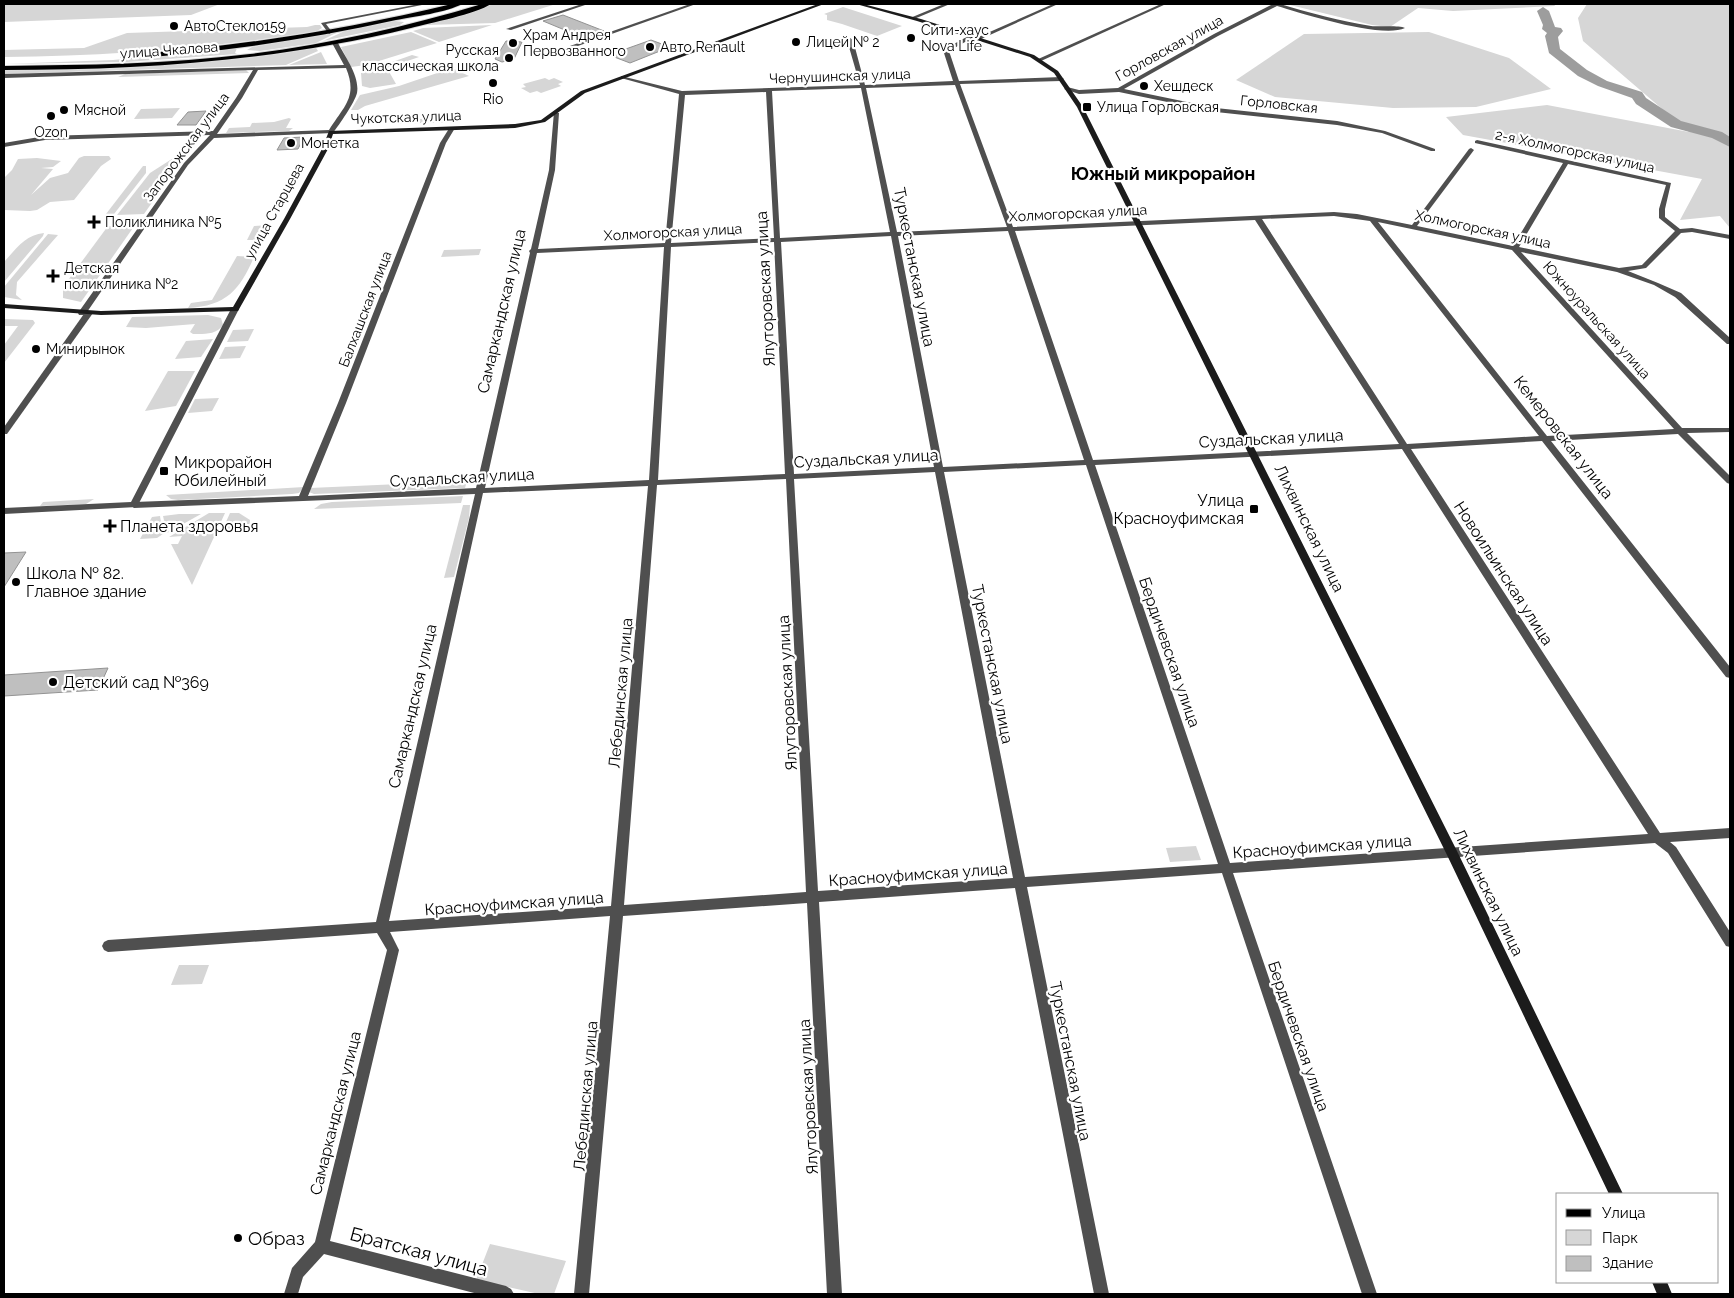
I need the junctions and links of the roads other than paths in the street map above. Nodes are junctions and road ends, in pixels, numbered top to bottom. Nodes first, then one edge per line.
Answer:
1 (425, 4) edge
2 (459, 4) edge
3 (488, 4) edge
4 (586, 4) edge
5 (694, 4) edge
6 (822, 4) edge
7 (858, 4) edge
8 (948, 4) edge
9 (1056, 4) edge
10 (1164, 4) edge
11 (1277, 4) edge
12 (429, 11) junction
13 (442, 18) junction
14 (912, 18) junction
15 (394, 19) junction
16 (408, 27) junction
17 (1403, 28) dead end
18 (509, 29) dead end
19 (329, 32) junction
20 (975, 37) junction
21 (850, 40) dead end
22 (335, 43) junction
23 (256, 44) junction
24 (574, 46) dead end
25 (260, 54) junction
26 (113, 57) dead end
27 (94, 58) dead end
28 (4, 60) edge
29 (1039, 60) junction
30 (348, 66) junction
31 (4, 68) edge
32 (256, 69) junction
33 (4, 76) edge
34 (623, 77) junction
35 (1061, 79) junction
36 (958, 82) junction
37 (862, 86) junction
38 (1067, 89) junction
39 (769, 90) junction
40 (1119, 90) junction
41 (682, 93) junction
42 (556, 113) junction
43 (452, 128) junction
44 (331, 132) junction
45 (213, 135) junction
46 (1476, 142) dead end
47 (4, 145) edge
48 (1433, 150) dead end
49 (1471, 150) dead end
50 (1566, 162) junction
51 (1257, 217) junction
52 (1373, 220) junction
53 (1138, 223) junction
54 (1413, 228) junction
55 (1011, 229) junction
56 (1679, 231) junction
57 (894, 234) junction
58 (1730, 237) edge
59 (777, 239) junction
60 (668, 244) junction
61 (1515, 249) junction
62 (532, 251) junction
63 (1619, 270) junction
64 (4, 306) edge
65 (235, 309) junction
66 (86, 313) junction
67 (1730, 342) edge
68 (1730, 430) edge
69 (1680, 431) junction
70 (4, 432) edge
71 (1545, 438) junction
72 (1404, 445) junction
73 (1253, 455) junction
74 (1090, 462) junction
75 (938, 469) junction
76 (790, 476) junction
77 (1730, 481) edge
78 (653, 483) junction
79 (479, 491) junction
80 (302, 499) junction
81 (134, 505) junction
82 (4, 511) edge
83 (1730, 674) edge
84 (1730, 834) edge
85 (1657, 838) junction
86 (1452, 853) junction
87 (1226, 869) junction
88 (1021, 883) junction
89 (813, 898) junction
90 (617, 912) junction
91 (381, 928) junction
92 (1730, 942) edge
93 (108, 946) dead end
94 (1616, 1193) edge
95 (321, 1246) junction
96 (291, 1294) edge
97 (506, 1294) edge
98 (581, 1294) edge
99 (834, 1294) edge
100 (1101, 1294) edge
101 (1369, 1294) edge

1 - 19 street
2 - 12 main road
3 - 13 main road
4 - 18 street
5 - 24 street
6 - 34 main road
7 - 14 main road, Лихвинская улица
8 - 14 street
9 - 20 street, Бердичевская улица
10 - 29 street
11 - 17 street
11 - 40 street, Горловская улица
12 - 13 main road
12 - 15 main road
13 - 16 main road
14 - 20 main road, Лихвинская улица
15 - 16 main road
15 - 19 main road
16 - 22 main road
19 - 23 main road, улица Чкалова
20 - 29 main road, Лихвинская улица
20 - 36 street, Бердичевская улица
21 - 37 street, Туркестанская улица
22 - 25 main road, улица Чкалова
22 - 30 street, улица Старцева
23 - 25 main road
23 - 26 main road, улица Чкалова
25 - 31 main road, улица Чкалова
27 - 28 main road
29 - 35 main road, Лихвинская улица
30 - 32 street
30 - 44 street, улица Старцева
32 - 33 street
32 - 45 street, Запорожская улица
34 - 41 street, Чернушинская улица
34 - 42 main road, Чукотская улица
35 - 36 street, Чернушинская улица
35 - 38 main road, Лихвинская улица
36 - 37 street, Чернушинская улица
36 - 55 street, Бердичевская улица
37 - 39 street, Чернушинская улица
37 - 57 street, Туркестанская улица
38 - 40 street, Горловская улица
38 - 53 main road, Лихвинская улица
39 - 41 street, Чернушинская улица
39 - 59 street, Ялуторовская улица
40 - 48 street, Горловская
41 - 60 street, Лебединская улица
42 - 43 main road, Чукотская улица
42 - 62 street, Самаркандская улица
43 - 44 main road, Чукотская улица
43 - 80 street, Балхашская улица
44 - 45 street, Чукотская улица
44 - 65 main road, улица Старцева
45 - 47 street, Чукотская улица
45 - 66 street, Запорожская улица
46 - 50 street, 2-я Холмогорская улица
49 - 54 street
50 - 56 street, 2-я Холмогорская улица
50 - 61 street
51 - 52 street, Холмогорская улица
51 - 53 street, Холмогорская улица
51 - 72 street, Новоильинская улица
52 - 54 street, Холмогорская улица
52 - 71 street, Кемеровская улица
53 - 55 street, Холмогорская улица
53 - 73 main road, Лихвинская улица
54 - 61 street, Холмогорская улица
55 - 57 street, Холмогорская улица
55 - 74 street, Бердичевская улица
56 - 58 street
56 - 63 street
57 - 59 street, Холмогорская улица
57 - 75 street, Туркестанская улица
59 - 60 street, Холмогорская улица
59 - 76 street, Ялуторовская улица
60 - 62 street, Холмогорская улица
60 - 78 street, Лебединская улица
61 - 63 street, Холмогорская улица
61 - 69 street, Южноуральская улица
62 - 79 street, Самаркандская улица
63 - 67 street
64 - 66 main road
65 - 66 main road
65 - 81 street, улица Старцева
66 - 70 street, Запорожская улица
68 - 69 street, Суздальская улица
69 - 71 street, Суздальская улица
69 - 77 street, Южноуральская улица
71 - 72 street, Суздальская улица
71 - 83 street, Кемеровская улица
72 - 73 street, Суздальская улица
72 - 85 street, Новоильинская улица
73 - 74 street, Суздальская улица
73 - 86 main road, Лихвинская улица
74 - 75 street, Суздальская улица
74 - 87 street, Бердичевская улица
75 - 76 street, Суздальская улица
75 - 88 street, Туркестанская улица
76 - 78 street, Суздальская улица
76 - 89 street, Ялуторовская улица
78 - 79 street, Суздальская улица
78 - 90 street, Лебединская улица
79 - 80 street, Суздальская улица
79 - 91 street, Самаркандская улица
80 - 81 street, Суздальская улица
81 - 82 street, Суздальская улица
84 - 85 street, Красноуфимская улица
85 - 86 street, Красноуфимская улица
85 - 92 street, Новоильинская улица
86 - 87 street, Красноуфимская улица
86 - 94 main road, Лихвинская улица
87 - 88 street, Красноуфимская улица
87 - 101 street, Бердичевская улица
88 - 89 street, Красноуфимская улица
88 - 100 street, Туркестанская улица
89 - 90 street, Красноуфимская улица
89 - 99 street, Ялуторовская улица
90 - 91 street, Красноуфимская улица
90 - 98 street, Лебединская улица
91 - 93 street, Красноуфимская улица
91 - 95 street, Самаркандская улица
95 - 96 street, Самаркандская улица
95 - 97 street, Братская улица

